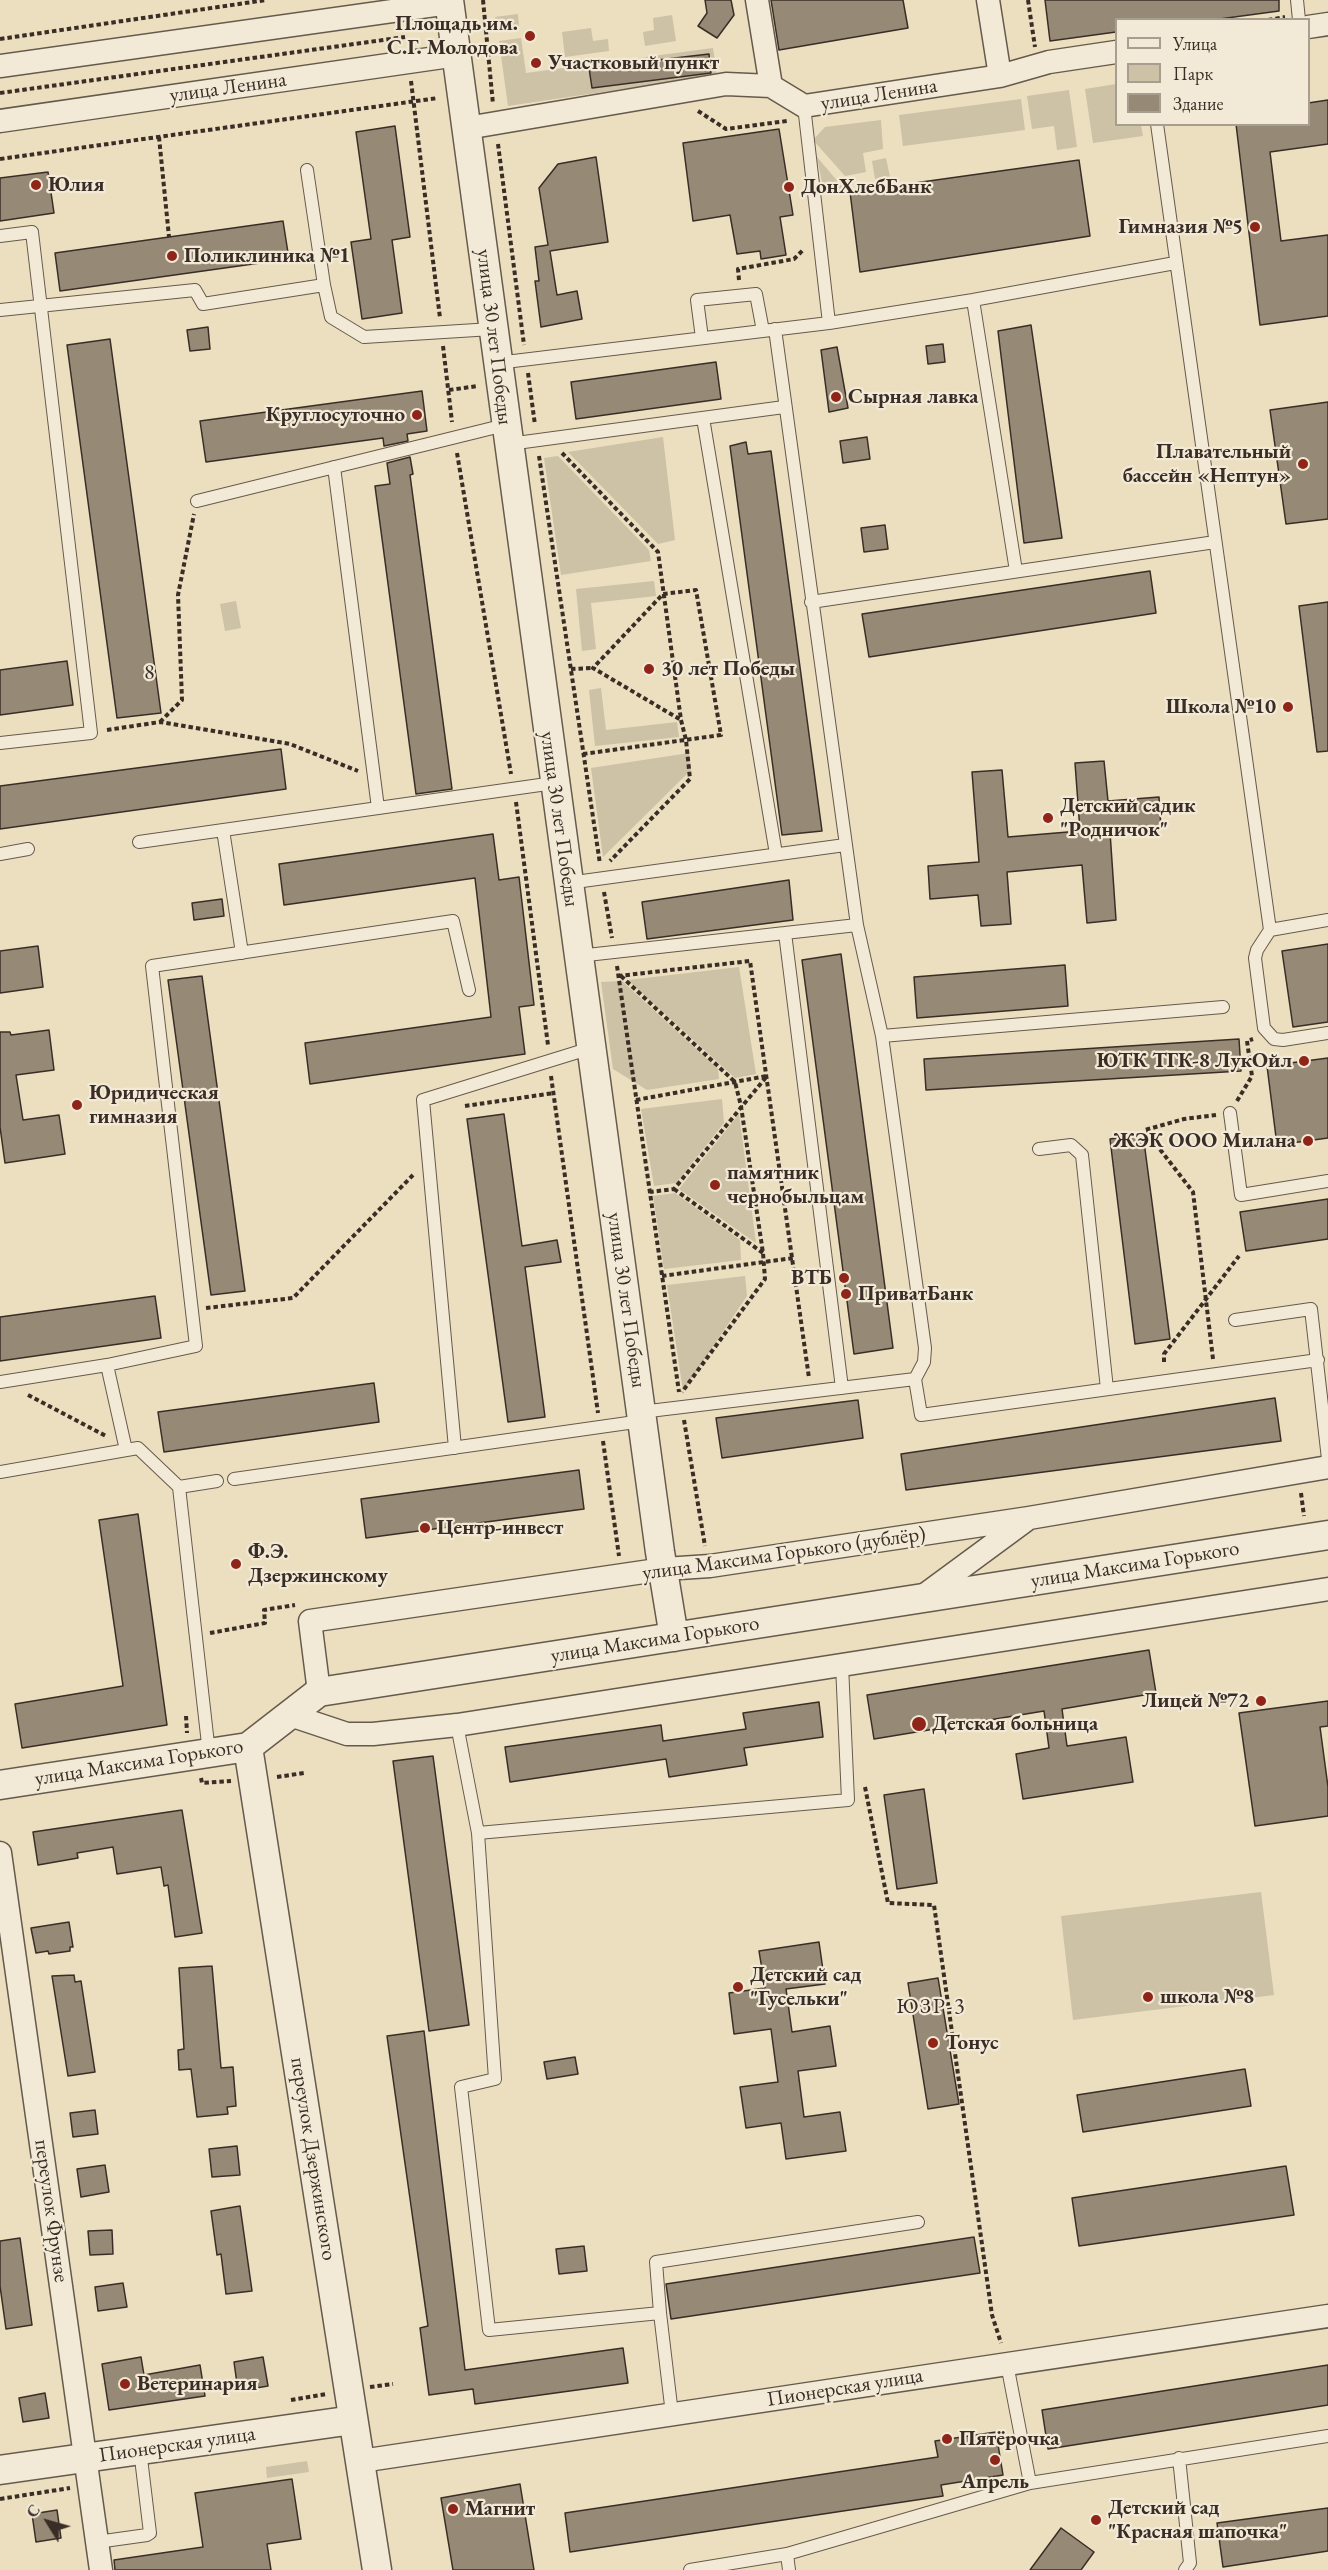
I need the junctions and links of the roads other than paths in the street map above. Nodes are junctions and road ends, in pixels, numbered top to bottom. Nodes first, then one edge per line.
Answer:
1 (757, 0) edge
2 (988, 0) edge
3 (1297, 0) edge
4 (449, 2) edge
5 (1299, 18) edge
6 (1328, 24) edge
7 (1310, 27) edge
8 (1115, 52) edge
9 (457, 55) junction
10 (0, 66) edge
11 (1000, 76) junction
12 (771, 86) junction
13 (797, 113) junction
14 (0, 121) edge
15 (1157, 126) edge
16 (467, 128) junction
17 (307, 170) dead end
18 (0, 236) edge
19 (1175, 263) junction
20 (324, 285) junction
21 (974, 300) junction
22 (40, 306) junction
23 (0, 310) edge
24 (830, 323) junction
25 (492, 329) junction
26 (769, 330) junction
27 (702, 338) junction
28 (496, 363) junction
29 (784, 407) junction
30 (703, 418) junction
31 (506, 435) junction
32 (334, 467) junction
33 (197, 501) road end
34 (1215, 542) junction
35 (1016, 572) junction
36 (811, 602) junction
37 (0, 743) edge
38 (554, 783) junction
39 (378, 808) junction
40 (223, 830) junction
41 (139, 842) dead end
42 (845, 845) junction
43 (28, 849) dead end
44 (0, 854) edge
45 (776, 854) junction
46 (568, 883) junction
47 (1328, 920) edge
48 (856, 925) junction
49 (1270, 930) junction
50 (784, 933) junction
51 (242, 953) junction
52 (578, 956) junction
53 (469, 990) dead end
54 (1223, 1006) dead end
55 (1328, 1033) edge
56 (882, 1036) junction
57 (591, 1048) junction
58 (1230, 1113) road end
59 (1039, 1149) dead end
60 (1328, 1181) edge
61 (1235, 1320) dead end
62 (1318, 1360) junction
63 (107, 1365) junction
64 (915, 1379) junction
65 (0, 1382) edge
66 (842, 1388) junction
67 (1107, 1389) junction
68 (642, 1417) junction
69 (455, 1448) junction
70 (121, 1451) junction
71 (1328, 1459) edge
72 (1328, 1467) edge
73 (0, 1472) edge
74 (234, 1479) dead end
75 (217, 1481) dead end
76 (179, 1487) junction
77 (1029, 1518) junction
78 (1328, 1535) edge
79 (664, 1569) junction
80 (1328, 1589) edge
81 (918, 1599) junction
82 (674, 1637) junction
83 (842, 1665) junction
84 (319, 1692) junction
85 (290, 1715) junction
86 (457, 1725) junction
87 (248, 1747) junction
88 (209, 1755) junction
89 (0, 1785) edge
90 (478, 1833) junction
91 (0, 1852) edge
92 (918, 2222) dead end
93 (660, 2313) junction
94 (1328, 2316) edge
95 (1007, 2364) junction
96 (672, 2414) junction
97 (353, 2420) junction
98 (1328, 2436) edge
99 (140, 2450) junction
100 (1179, 2458) junction
101 (361, 2461) junction
102 (0, 2470) edge
103 (87, 2472) junction
104 (1030, 2483) junction
105 (97, 2542) junction
106 (787, 2554) junction
107 (101, 2570) edge
108 (376, 2570) edge
109 (690, 2570) edge
110 (789, 2570) edge
111 (1185, 2570) edge

1 - 12 street
2 - 11 street
3 - 5 lane
4 - 9 street, улица 30 лет Победы
4 - 10 street
6 - 7 street
8 - 11 street, улица Ленина
9 - 14 street, улица Ленина
9 - 16 street, улица 30 лет Победы
11 - 13 street, улица Ленина
12 - 13 street, улица Ленина
12 - 16 street, улица Ленина
13 - 24 lane
15 - 19 lane
16 - 25 street, улица 30 лет Победы
17 - 20 lane
18 - 22 lane
19 - 21 lane
19 - 34 lane
20 - 22 lane
20 - 25 lane
21 - 24 lane
21 - 35 lane
22 - 23 lane
22 - 37 lane
24 - 26 lane
25 - 28 street, улица 30 лет Победы
26 - 27 lane
26 - 27 lane
26 - 29 lane
27 - 28 lane
28 - 31 street, улица 30 лет Победы
29 - 30 lane
29 - 36 lane
30 - 31 lane
30 - 45 lane
31 - 32 lane
31 - 38 street, улица 30 лет Победы
32 - 33 lane
32 - 39 lane
34 - 35 lane
34 - 49 lane
35 - 36 lane
36 - 42 lane
38 - 39 lane
38 - 46 street, улица 30 лет Победы
39 - 40 lane
40 - 41 lane
40 - 51 lane
42 - 45 lane
42 - 48 lane
43 - 44 lane
45 - 46 lane
46 - 52 street, улица 30 лет Победы
47 - 49 lane
48 - 50 lane
48 - 56 lane
49 - 55 lane
50 - 52 lane
50 - 66 lane
51 - 53 lane
51 - 63 lane
52 - 57 street, улица 30 лет Победы
54 - 56 lane
56 - 64 lane
57 - 68 street, улица 30 лет Победы
57 - 69 lane
58 - 60 lane
59 - 67 lane
61 - 62 lane
62 - 67 lane
62 - 71 lane
63 - 65 lane
63 - 70 lane
64 - 66 lane
64 - 67 lane
66 - 68 lane
68 - 69 lane
68 - 79 street, улица 30 лет Победы
69 - 74 lane
70 - 73 lane
70 - 76 lane
72 - 77 street, улица Максима Горького (дублёр)
75 - 76 lane
76 - 88 lane
77 - 79 street, улица Максима Горького (дублёр)
77 - 81 street
78 - 81 street, улица Максима Горького
79 - 82 street, улица 30 лет Победы
79 - 84 street, улица Максима Горького (дублёр)
80 - 83 street
81 - 82 street, улица Максима Горького
82 - 84 street, улица Максима Горького
83 - 86 street
83 - 90 lane
84 - 85 street, улица Максима Горького
85 - 86 street
85 - 87 street, улица Максима Горького
86 - 90 lane
87 - 88 street, улица Максима Горького
87 - 97 street, переулок Дзержинского
88 - 89 street, улица Максима Горького
90 - 93 lane
91 - 103 street, переулок Фрунзе
92 - 93 lane
93 - 96 lane
94 - 95 street, Пионерская улица
95 - 96 street, Пионерская улица
95 - 104 lane
96 - 101 street, Пионерская улица
97 - 99 street, Пионерская улица
97 - 101 street, переулок Дзержинского
98 - 100 lane
99 - 103 street, Пионерская улица
99 - 105 lane
100 - 104 lane
100 - 111 lane
101 - 108 street, переулок Дзержинского
102 - 103 street, Пионерская улица
103 - 105 street, переулок Фрунзе
104 - 106 lane
105 - 107 street, переулок Фрунзе
106 - 109 lane
106 - 110 lane

